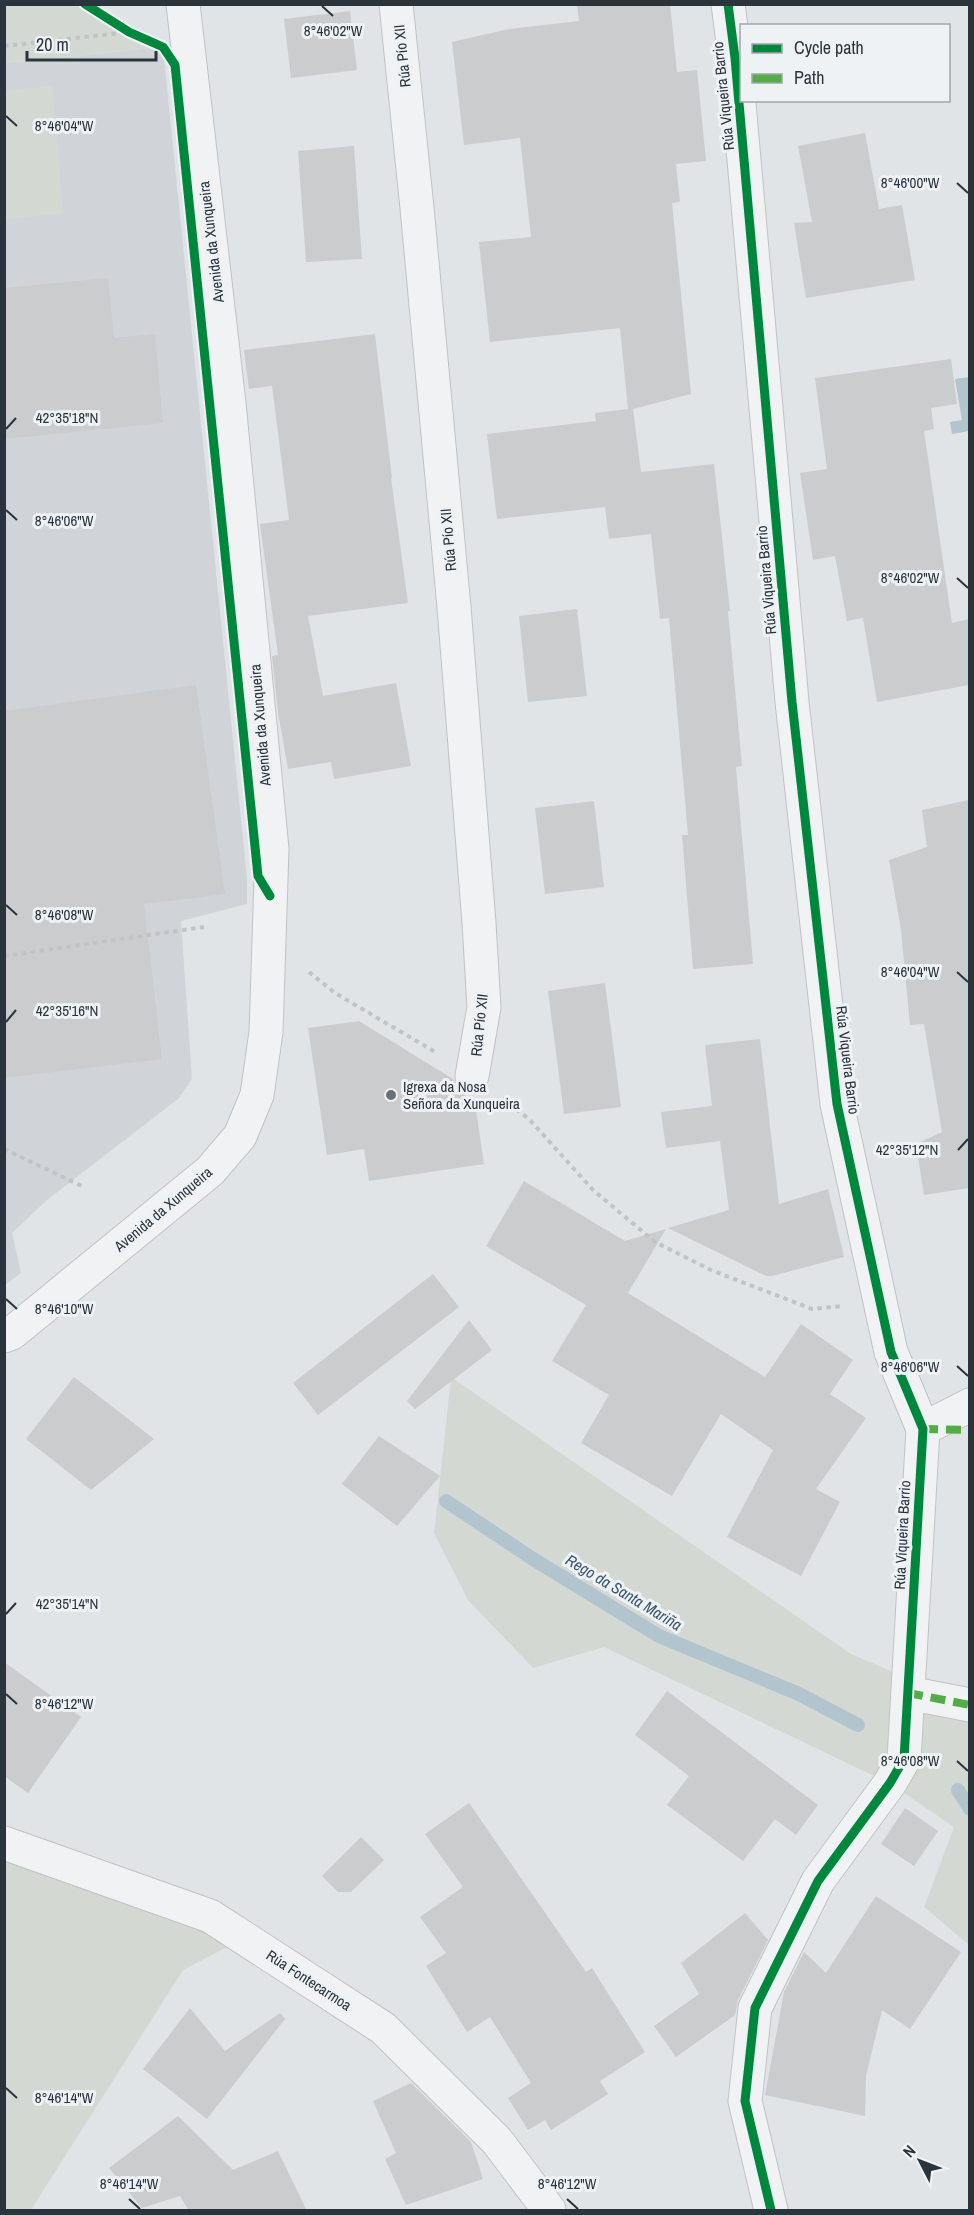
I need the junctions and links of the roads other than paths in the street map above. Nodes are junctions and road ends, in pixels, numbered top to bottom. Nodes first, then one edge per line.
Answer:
1 (183, 4) edge
2 (396, 4) edge
3 (728, 4) edge
4 (472, 1076) road end
5 (4, 1336) edge
6 (969, 1405) edge
7 (922, 1429) junction
8 (969, 1430) edge
9 (908, 1693) junction
10 (969, 1705) edge
11 (4, 1843) edge
12 (549, 2211) edge
13 (771, 2211) edge

1 - 5 street, Avenida da Xunqueira
2 - 4 street, Rúa Pío XII
3 - 7 street, Rúa Viqueira Barrio
6 - 7 street
7 - 8 street
7 - 9 street, Rúa Viqueira Barrio
9 - 10 street
9 - 13 street, Rúa Viqueira Barrio
11 - 12 street, Rúa Fontecarmoa

